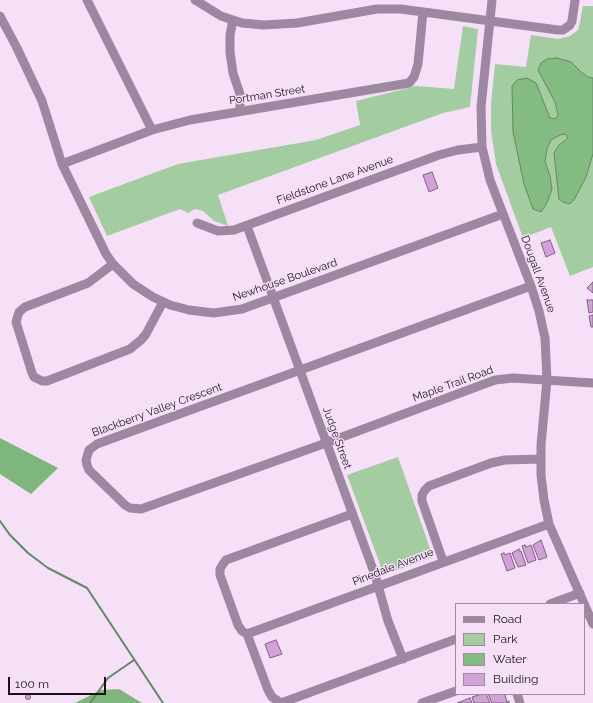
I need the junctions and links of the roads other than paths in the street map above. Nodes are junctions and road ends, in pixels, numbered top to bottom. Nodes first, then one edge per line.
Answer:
1 (87, 0) edge
2 (195, 0) edge
3 (492, 0) edge
4 (575, 0) edge
5 (422, 12) junction
6 (0, 16) edge
7 (233, 20) junction
8 (489, 21) junction
9 (240, 111) junction
10 (152, 130) junction
11 (482, 147) junction
12 (62, 164) junction
13 (503, 214) junction
14 (197, 223) dead end
15 (247, 226) junction
16 (113, 264) junction
17 (531, 286) junction
18 (273, 299) junction
19 (163, 302) junction
20 (300, 371) junction
21 (547, 380) junction
22 (593, 383) edge
23 (326, 443) junction
24 (540, 459) junction
25 (352, 514) junction
26 (549, 524) junction
27 (443, 561) junction
28 (378, 586) junction
29 (580, 593) junction
30 (553, 603) edge
31 (584, 603) edge
32 (585, 605) edge
33 (593, 624) edge
34 (246, 634) junction
35 (455, 639) edge
36 (403, 658) junction
37 (455, 691) edge
38 (422, 703) edge

1 - 10 street
2 - 7 street
3 - 8 street, Dougall Avenue
4 - 8 street
5 - 7 street
5 - 8 street
5 - 9 street, Portman Street
6 - 12 street, Newhouse Boulevard
7 - 9 street
8 - 11 street, Dougall Avenue
9 - 10 street, Portman Street
10 - 12 street, Portman Street
11 - 13 street, Dougall Avenue
11 - 15 street, Fieldstone Lane Avenue
12 - 16 street, Newhouse Boulevard
13 - 17 street, Dougall Avenue
13 - 18 street, Newhouse Boulevard
14 - 15 street, Fieldstone Lane Avenue
15 - 18 street, Judge Street
16 - 19 street, Newhouse Boulevard
16 - 19 street
17 - 20 street
17 - 21 street, Dougall Avenue
18 - 19 street, Newhouse Boulevard
18 - 20 street, Judge Street
20 - 23 street, Judge Street
20 - 23 street, Blackberry Valley Crescent
21 - 22 street, Maple Trail Road
21 - 23 street, Maple Trail Road
21 - 24 street, Dougall Avenue
23 - 25 street, Judge Street
24 - 26 street, Dougall Avenue
24 - 27 street
25 - 28 street, Judge Street
25 - 34 street
26 - 27 street, Pinedale Avenue
26 - 29 street, Dougall Avenue
27 - 28 street, Pinedale Avenue
28 - 34 street, Pinedale Avenue
28 - 36 street, Judge Street
29 - 30 street
29 - 31 street, Dougall Avenue
32 - 33 street, Dougall Avenue
34 - 36 street
35 - 36 street
37 - 38 street

